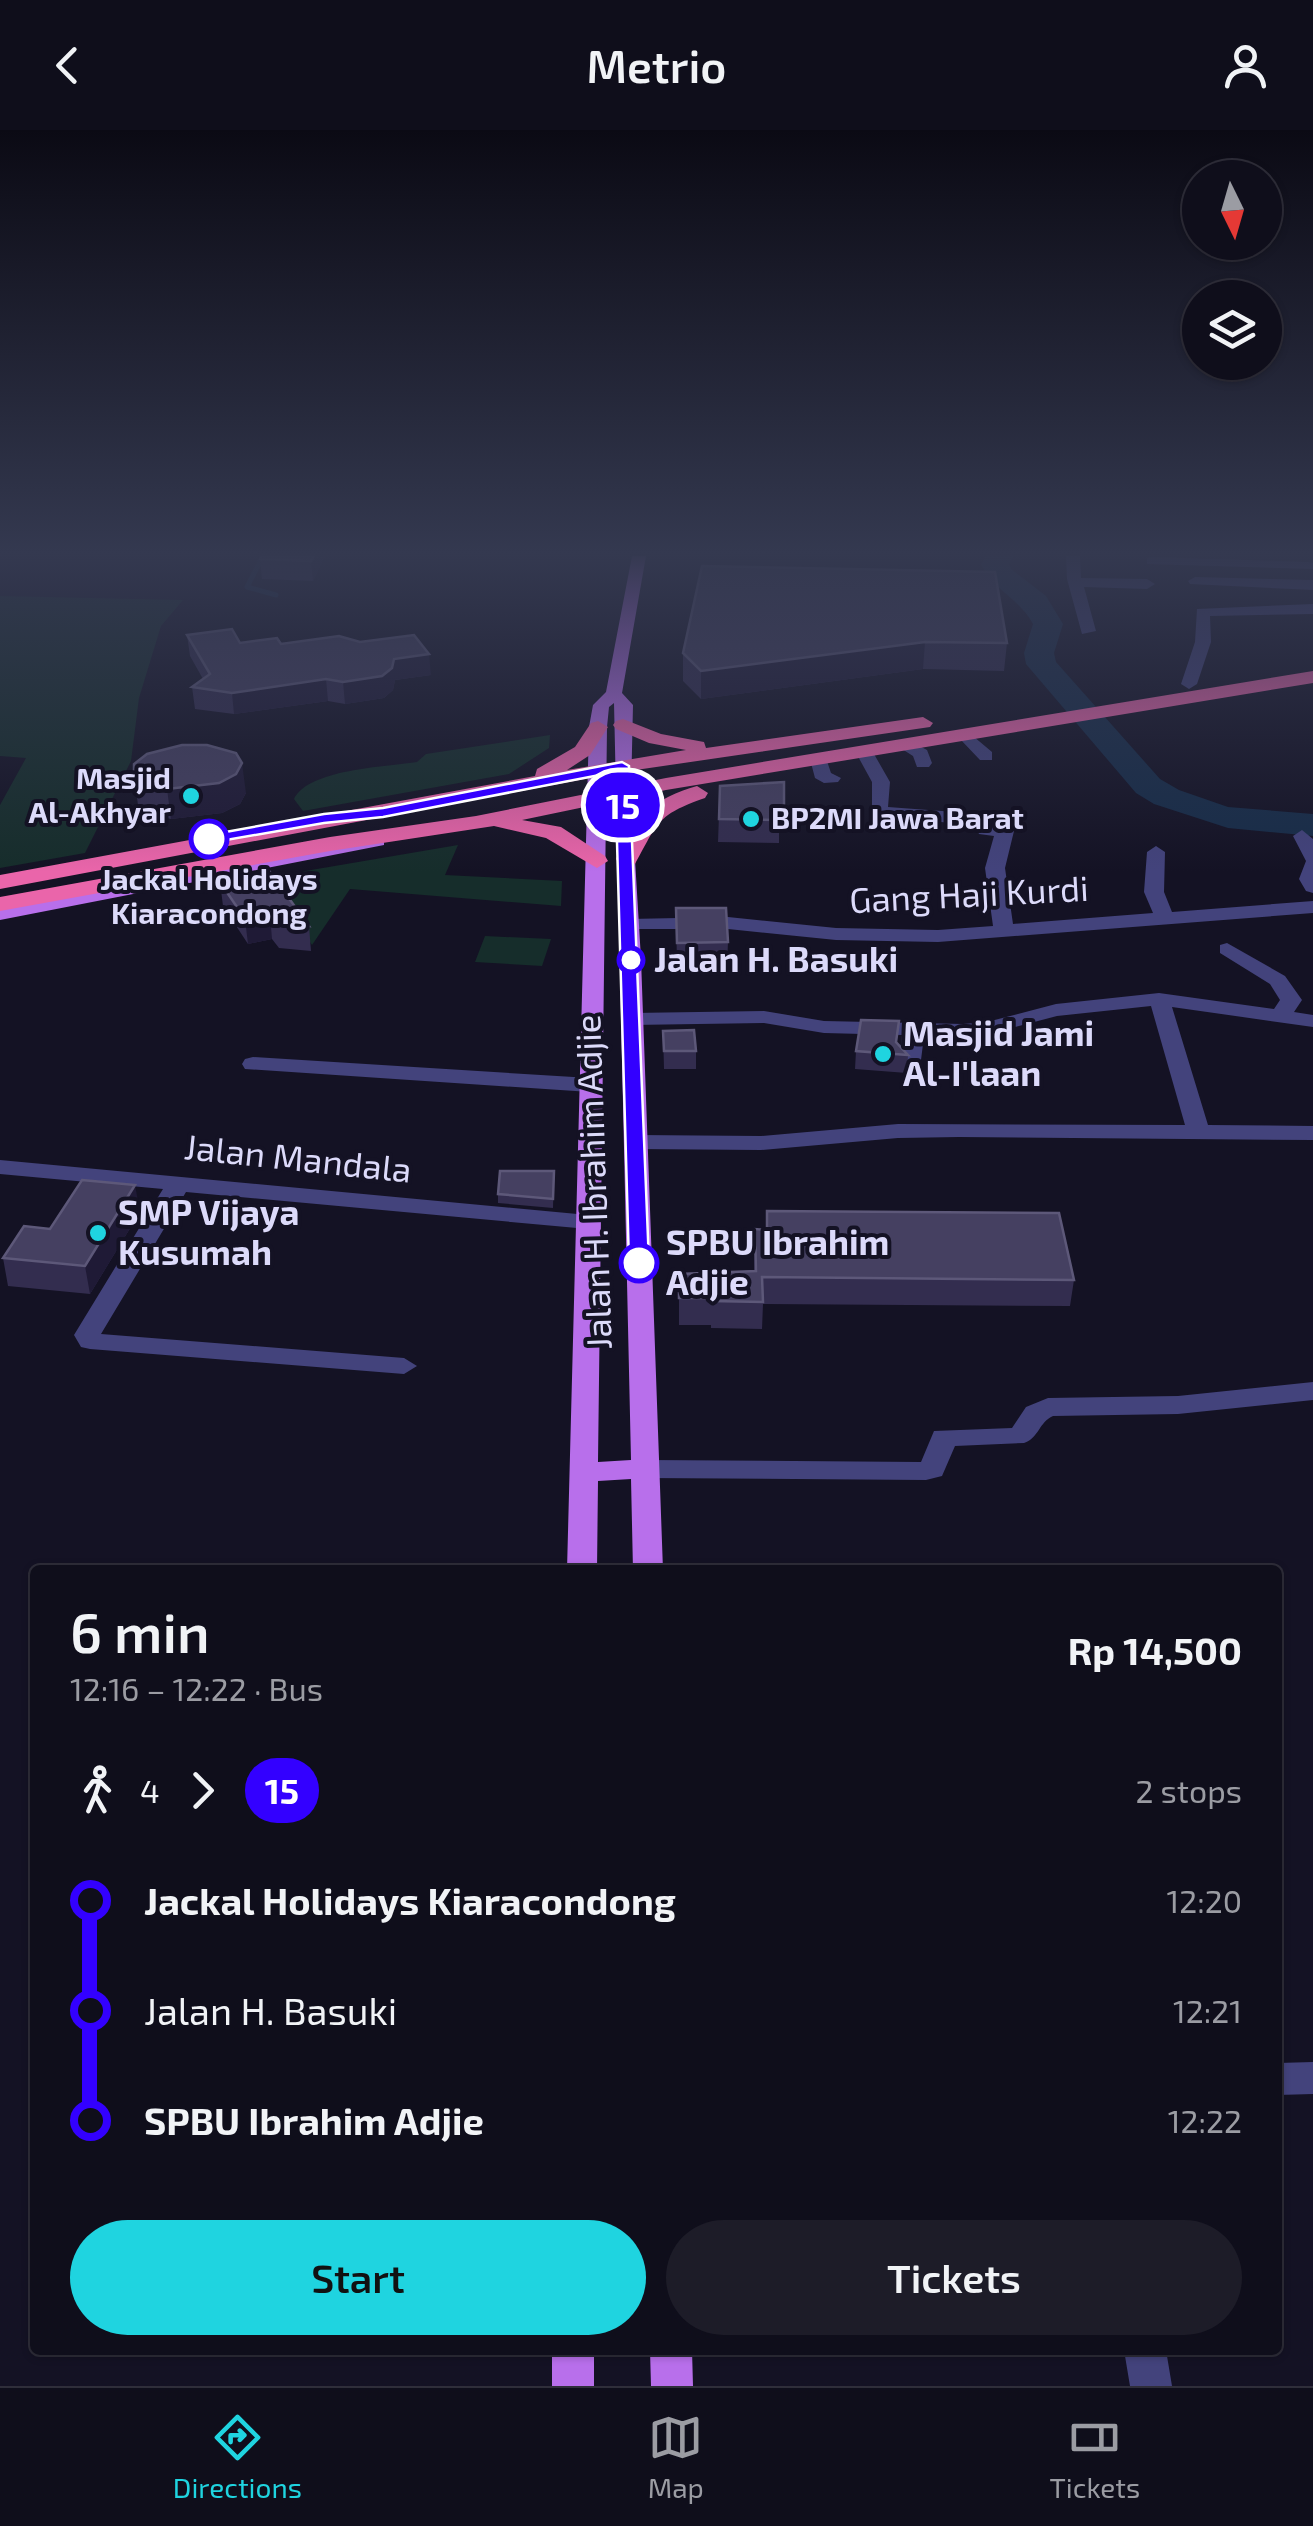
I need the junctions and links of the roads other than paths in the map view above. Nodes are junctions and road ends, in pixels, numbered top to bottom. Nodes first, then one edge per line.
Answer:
1 (620, 661) edge
2 (1197, 661) edge
3 (1313, 662) edge
4 (1313, 678) edge
5 (1190, 684) junction
6 (614, 694) junction
7 (1120, 704) junction
8 (623, 724) junction
9 (598, 727) junction
10 (967, 736) junction
11 (908, 745) junction
12 (735, 748) junction
13 (864, 752) junction
14 (986, 756) dead end
15 (819, 759) junction
16 (923, 763) dead end
17 (622, 766) junction
18 (756, 770) junction
19 (594, 772) junction
20 (832, 778) dead end
21 (622, 792) junction
22 (460, 797) junction
23 (593, 799) junction
24 (476, 822) junction
25 (1302, 836) dead end
26 (392, 838) junction
27 (1156, 852) dead end
28 (1313, 856) edge
29 (627, 859) junction
30 (597, 860) junction
31 (1313, 865) edge
32 (0, 879) edge
33 (1313, 887) edge
34 (0, 904) edge
35 (1313, 907) edge
36 (0, 914) edge
37 (1164, 917) junction
38 (629, 926) junction
39 (1002, 928) junction
40 (1227, 949) dead end
41 (1159, 999) junction
42 (1281, 1015) junction
43 (632, 1018) junction
44 (1313, 1021) edge
45 (914, 1030) junction
46 (910, 1060) edge
47 (253, 1064) dead end
48 (590, 1085) junction
49 (1200, 1132) junction
50 (1313, 1133) edge
51 (636, 1142) junction
52 (0, 1167) edge
53 (180, 1182) junction
54 (588, 1222) junction
55 (404, 1366) dead end
56 (1313, 1391) edge
57 (645, 1470) junction
58 (584, 1472) junction
59 (582, 1565) edge
60 (648, 1565) edge
61 (1313, 2078) edge
62 (1282, 2079) edge
63 (573, 2355) edge
64 (671, 2355) edge
65 (1146, 2355) edge
66 (572, 2386) edge
67 (672, 2386) edge
68 (1152, 2386) edge

1 - 6 main road
2 - 5 street
3 - 5 highway
4 - 7 highway
5 - 7 highway
6 - 8 main road, Jalan H. Ibrahim Adjie
6 - 9 main road
7 - 10 highway
7 - 12 highway
8 - 12 highway
8 - 17 main road, Jalan H. Ibrahim Adjie
9 - 19 main road, Jalan H. Ibrahim Adjie
9 - 22 highway
10 - 11 highway
10 - 14 street
11 - 13 highway
11 - 16 street
12 - 17 highway
13 - 15 highway
13 - 39 street
15 - 18 highway
15 - 20 street
17 - 19 highway
17 - 21 main road, Jalan H. Ibrahim Adjie
18 - 21 highway
18 - 29 highway
19 - 22 highway
19 - 23 main road, Jalan H. Ibrahim Adjie
21 - 23 highway
21 - 29 main road, Jalan H. Ibrahim Adjie
22 - 32 highway
23 - 24 highway
23 - 30 main road, Jalan H. Ibrahim Adjie
24 - 26 highway
24 - 30 highway
25 - 28 street
26 - 34 highway
26 - 36 main road
27 - 37 street
29 - 38 main road, Jalan H. Ibrahim Adjie
30 - 48 main road, Jalan H. Ibrahim Adjie
31 - 33 street
35 - 37 street, Gang Haji Kurdi
37 - 39 street, Gang Haji Kurdi
38 - 39 street, Gang Haji Kurdi
38 - 43 main road, Jalan H. Ibrahim Adjie
40 - 42 street
41 - 42 street
41 - 45 street
41 - 49 street
42 - 44 street
43 - 45 street
43 - 51 main road, Jalan H. Ibrahim Adjie
45 - 46 street
47 - 48 street
48 - 54 main road, Jalan H. Ibrahim Adjie
49 - 50 street
49 - 51 street
51 - 57 main road, Jalan H. Ibrahim Adjie
52 - 53 street, Jalan Mandala
53 - 54 street, Jalan Mandala
53 - 55 street
54 - 58 main road, Jalan H. Ibrahim Adjie
56 - 57 street
57 - 58 main road
57 - 60 main road, Jalan H. Ibrahim Adjie
58 - 59 main road, Jalan H. Ibrahim Adjie
61 - 62 street
63 - 66 main road
64 - 67 main road
65 - 68 street

